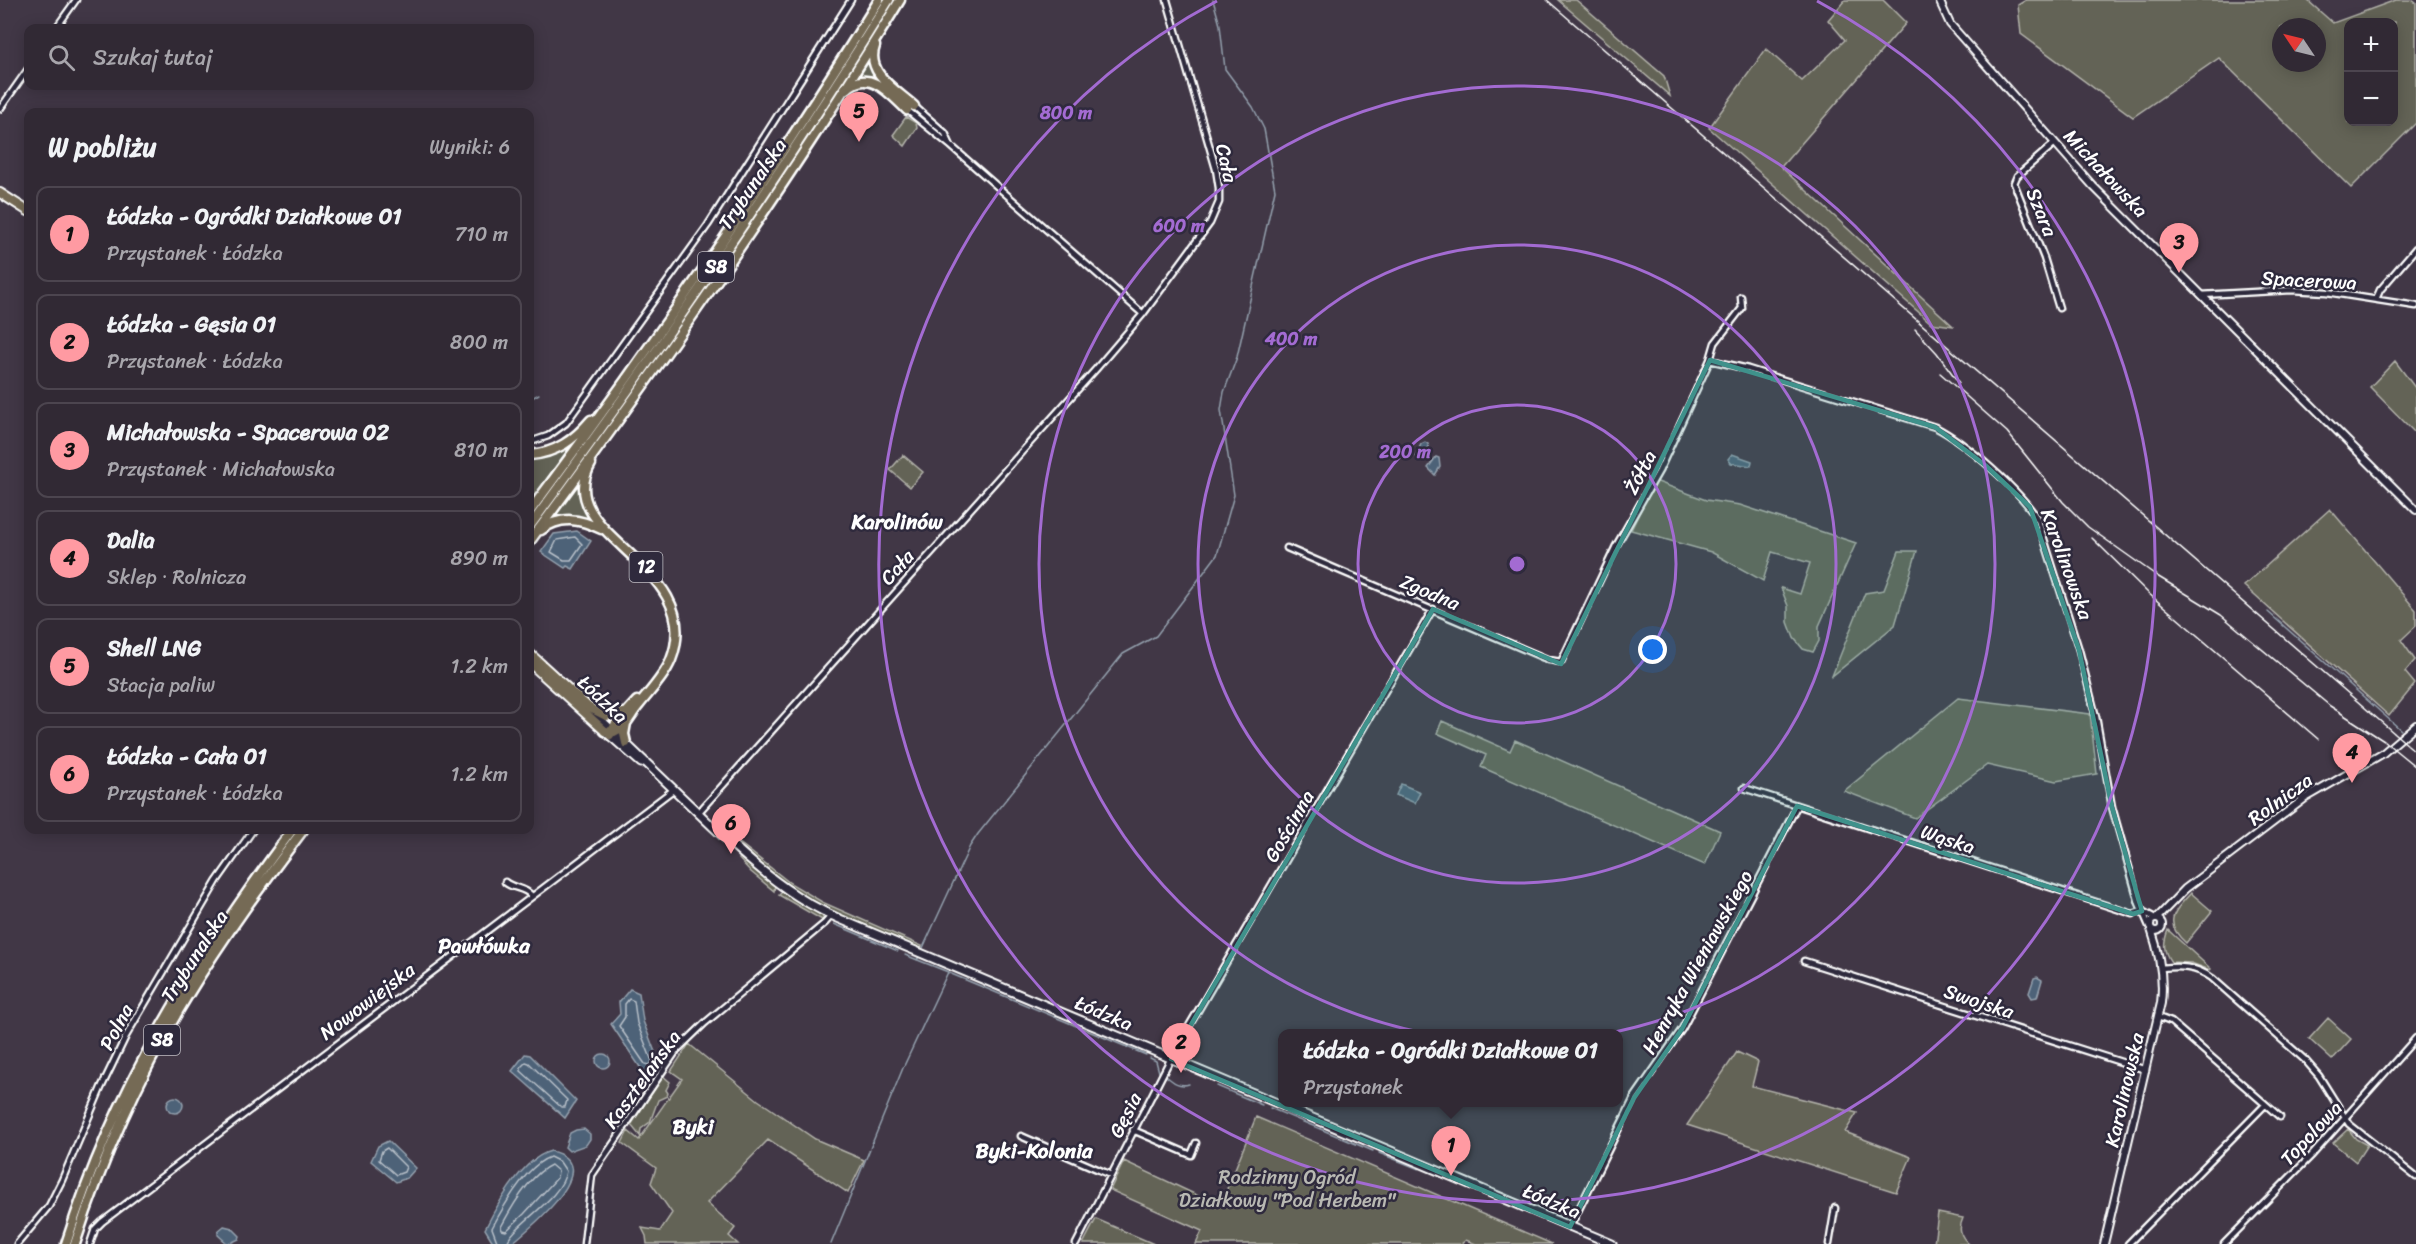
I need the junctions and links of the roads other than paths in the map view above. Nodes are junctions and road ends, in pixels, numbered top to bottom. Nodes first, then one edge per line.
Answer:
1 (75, 0) edge
2 (851, 0) edge
3 (879, 0) edge
4 (889, 0) edge
5 (900, 0) edge
6 (1167, 0) edge
7 (1939, 0) edge
8 (59, 24) edge
9 (879, 34) junction
10 (24, 75) edge
11 (840, 95) junction
12 (0, 108) edge
13 (910, 108) junction
14 (2055, 143) junction
15 (0, 193) edge
16 (24, 208) edge
17 (2416, 248) edge
18 (2200, 295) junction
19 (1741, 297) dead end
20 (2376, 299) junction
21 (2416, 306) edge
22 (2059, 308) dead end
23 (1143, 314) junction
24 (1710, 360) junction
25 (610, 401) junction
26 (608, 436) junction
27 (534, 441) edge
28 (534, 454) edge
29 (534, 506) edge
30 (2416, 510) edge
31 (534, 521) edge
32 (604, 530) junction
33 (534, 536) edge
34 (534, 538) edge
35 (1287, 548) dead end
36 (1434, 609) junction
37 (673, 615) junction
38 (534, 658) edge
39 (1561, 662) joint
40 (534, 666) edge
41 (588, 707) junction
42 (627, 711) junction
43 (626, 723) junction
44 (2416, 725) edge
45 (610, 732) junction
46 (626, 743) junction
47 (651, 770) junction
48 (1744, 788) dead end
49 (673, 790) junction
50 (1797, 806) junction
51 (698, 813) junction
52 (250, 834) edge
53 (289, 834) edge
54 (300, 834) edge
55 (505, 882) dead end
56 (531, 895) junction
57 (2142, 911) junction
58 (832, 915) junction
59 (2158, 922) junction
60 (2150, 927) junction
61 (2156, 943) junction
62 (1804, 961) dead end
63 (2160, 968) junction
64 (2158, 1017) junction
65 (2416, 1038) edge
66 (1169, 1061) junction
67 (2145, 1070) junction
68 (2265, 1105) junction
69 (1278, 1106) edge
70 (1280, 1107) edge
71 (2280, 1117) dead end
72 (2345, 1119) junction
73 (1134, 1131) junction
74 (1021, 1136) dead end
75 (1197, 1143) dead end
76 (1111, 1175) junction
77 (2416, 1177) edge
78 (1835, 1208) dead end
79 (1570, 1227) junction
80 (17, 1244) edge
81 (66, 1244) edge
82 (75, 1244) edge
83 (90, 1244) edge
84 (584, 1244) edge
85 (1076, 1244) edge
86 (1612, 1244) edge
87 (1829, 1244) edge
88 (2104, 1244) edge
89 (2128, 1244) edge
90 (2224, 1244) edge

1 - 8 street
2 - 27 street
3 - 25 highway, Trybunalska / S8
4 - 31 highway, Trybunalska / S8
5 - 9 highway
6 - 23 street, Cała
7 - 14 street, Michałowska
9 - 11 highway
9 - 13 highway
10 - 12 street
11 - 13 highway
11 - 26 highway
13 - 23 street
14 - 18 street, Michałowska
14 - 22 street, Szara
15 - 16 main road
17 - 20 street
18 - 20 street, Spacerowa
18 - 30 street, Michałowska
19 - 24 street, Żółta
20 - 21 street, Spacerowa
23 - 51 street, Cała
24 - 39 street, Żółta
24 - 57 street, Karolinowska
25 - 28 highway
25 - 29 highway, Trybunalska / S8
26 - 32 highway, 12
26 - 33 highway
32 - 34 highway
32 - 37 highway, 12
35 - 36 street, Zgodna
36 - 39 street, Zgodna
36 - 66 street, Gościnna
37 - 42 highway, 12
37 - 43 highway, 12
38 - 41 main road, Łódzka
40 - 45 main road, Łódzka
41 - 42 highway
41 - 45 main road, Łódzka
42 - 45 highway
43 - 45 highway, 12
43 - 46 highway
44 - 59 street, Rolnicza
45 - 46 main road, Łódzka
45 - 47 main road, Łódzka
46 - 47 main road, Łódzka
47 - 49 main road, Łódzka
48 - 50 street, Wąska
49 - 51 main road, Łódzka
49 - 56 street, Nowowiejska
50 - 57 street, Wąska
50 - 79 street, Henryka Wieniawskiego
51 - 58 main road, Łódzka
52 - 80 street, Polna
53 - 81 highway, Trybunalska / S8
54 - 82 highway, Trybunalska / S8
55 - 56 street
56 - 83 street, Nowowiejska
57 - 59 street
57 - 60 street, Karolinowska
58 - 66 main road, Łódzka
58 - 84 street, Kasztelańska
59 - 60 street, Rolnicza
59 - 60 street
59 - 61 street, Karolinowska
60 - 61 street, Karolinowska
61 - 63 street, Karolinowska
62 - 67 street, Swojska
63 - 64 street, Karolinowska
63 - 72 street
64 - 67 street, Karolinowska
64 - 68 street
65 - 72 street, Topolowa
66 - 69 main road, Łódzka
66 - 73 street, Gęsia
67 - 88 street, Karolinowska
68 - 71 street
68 - 89 street
70 - 79 main road, Łódzka
72 - 77 street
72 - 90 street, Topolowa
73 - 75 street
73 - 76 street, Gęsia
74 - 76 street
76 - 85 street, Gęsia
78 - 87 street
79 - 86 main road, Łódzka

